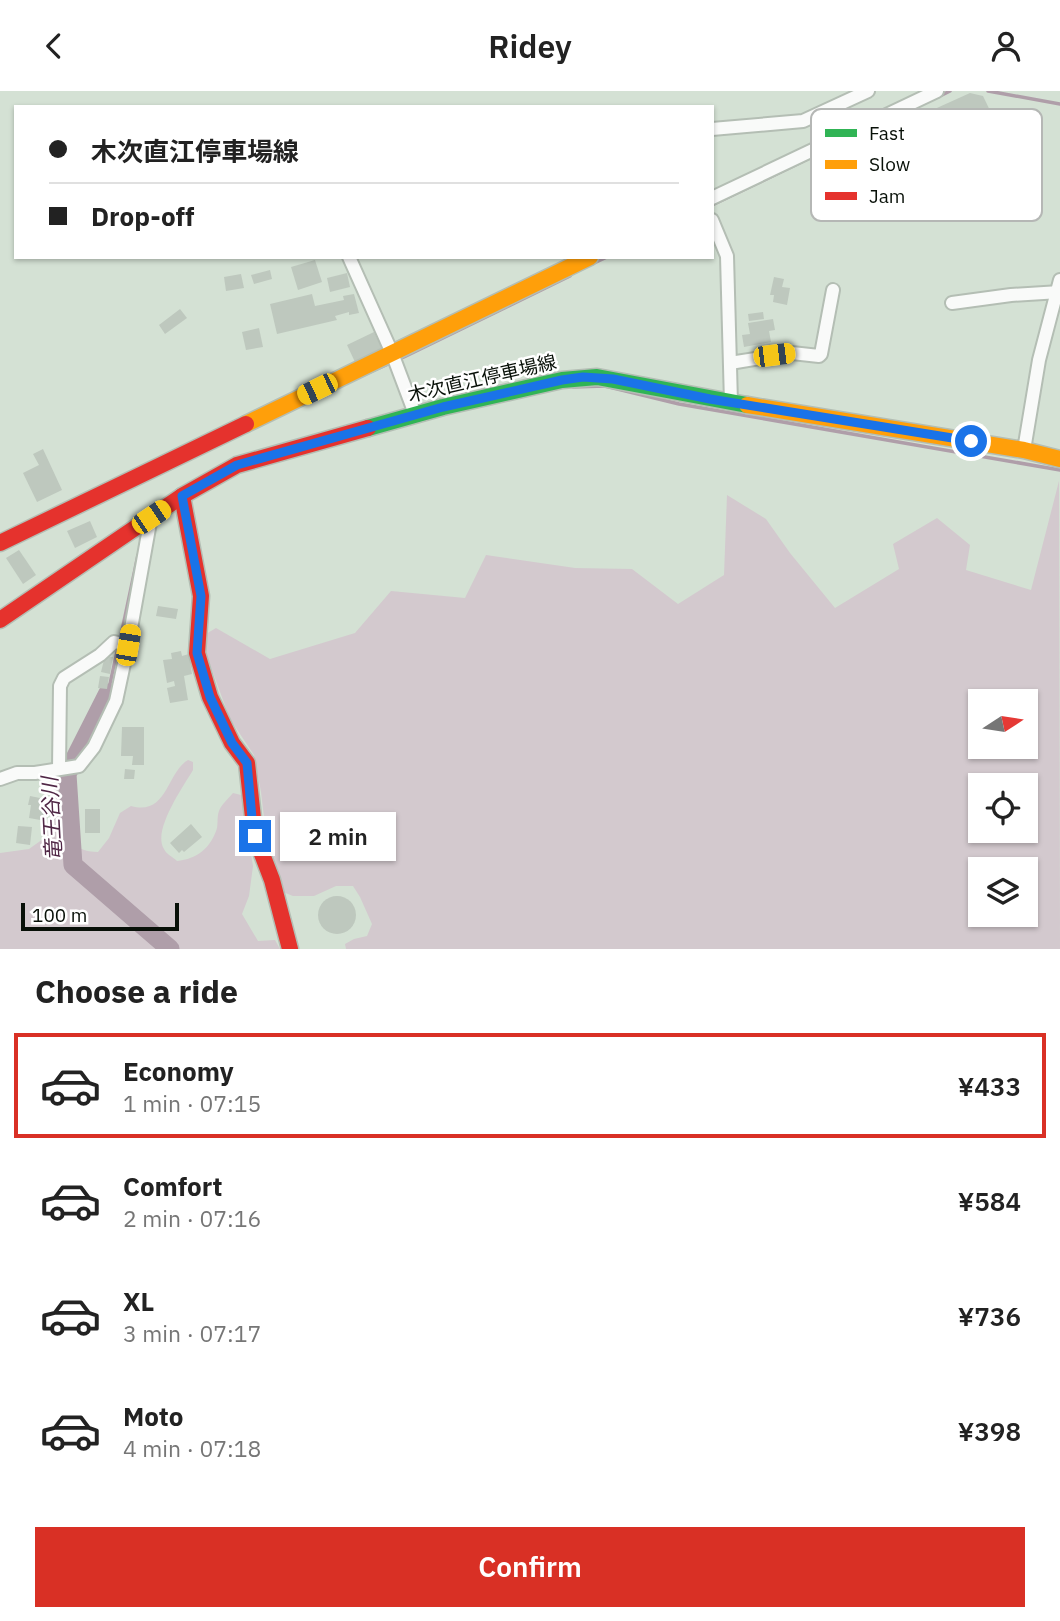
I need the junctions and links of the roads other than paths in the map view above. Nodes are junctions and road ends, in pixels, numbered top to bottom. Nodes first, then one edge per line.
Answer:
1 (868, 91) edge
2 (937, 91) edge
3 (829, 109) edge
4 (899, 109) edge
5 (811, 117) edge
6 (714, 129) edge
7 (811, 151) edge
8 (714, 197) edge
9 (714, 225) edge
10 (350, 259) edge
11 (586, 259) edge
12 (1059, 288) edge
13 (832, 290) dead end
14 (952, 303) dead end
15 (392, 353) junction
16 (730, 363) junction
17 (731, 403) junction
18 (415, 414) junction
19 (1024, 450) junction
20 (1060, 459) edge
21 (182, 496) junction
22 (151, 517) junction
23 (0, 543) edge
24 (0, 620) edge
25 (128, 645) junction
26 (59, 769) junction
27 (0, 779) edge
28 (290, 949) edge

1 - 3 street
2 - 4 street
5 - 6 street
7 - 8 street
9 - 16 street
10 - 15 street
11 - 15 main road
12 - 14 street
12 - 19 street
13 - 16 street
15 - 18 street
15 - 23 main road
16 - 17 street
17 - 18 main road, 木次直江停車場線
17 - 19 main road, 木次直江停車場線
18 - 21 main road, 木次直江停車場線
19 - 20 main road, 木次直江停車場線
21 - 22 main road, 木次直江停車場線
21 - 28 main road
22 - 24 main road, 木次直江停車場線
22 - 25 street
25 - 26 street
25 - 26 street
26 - 27 street

